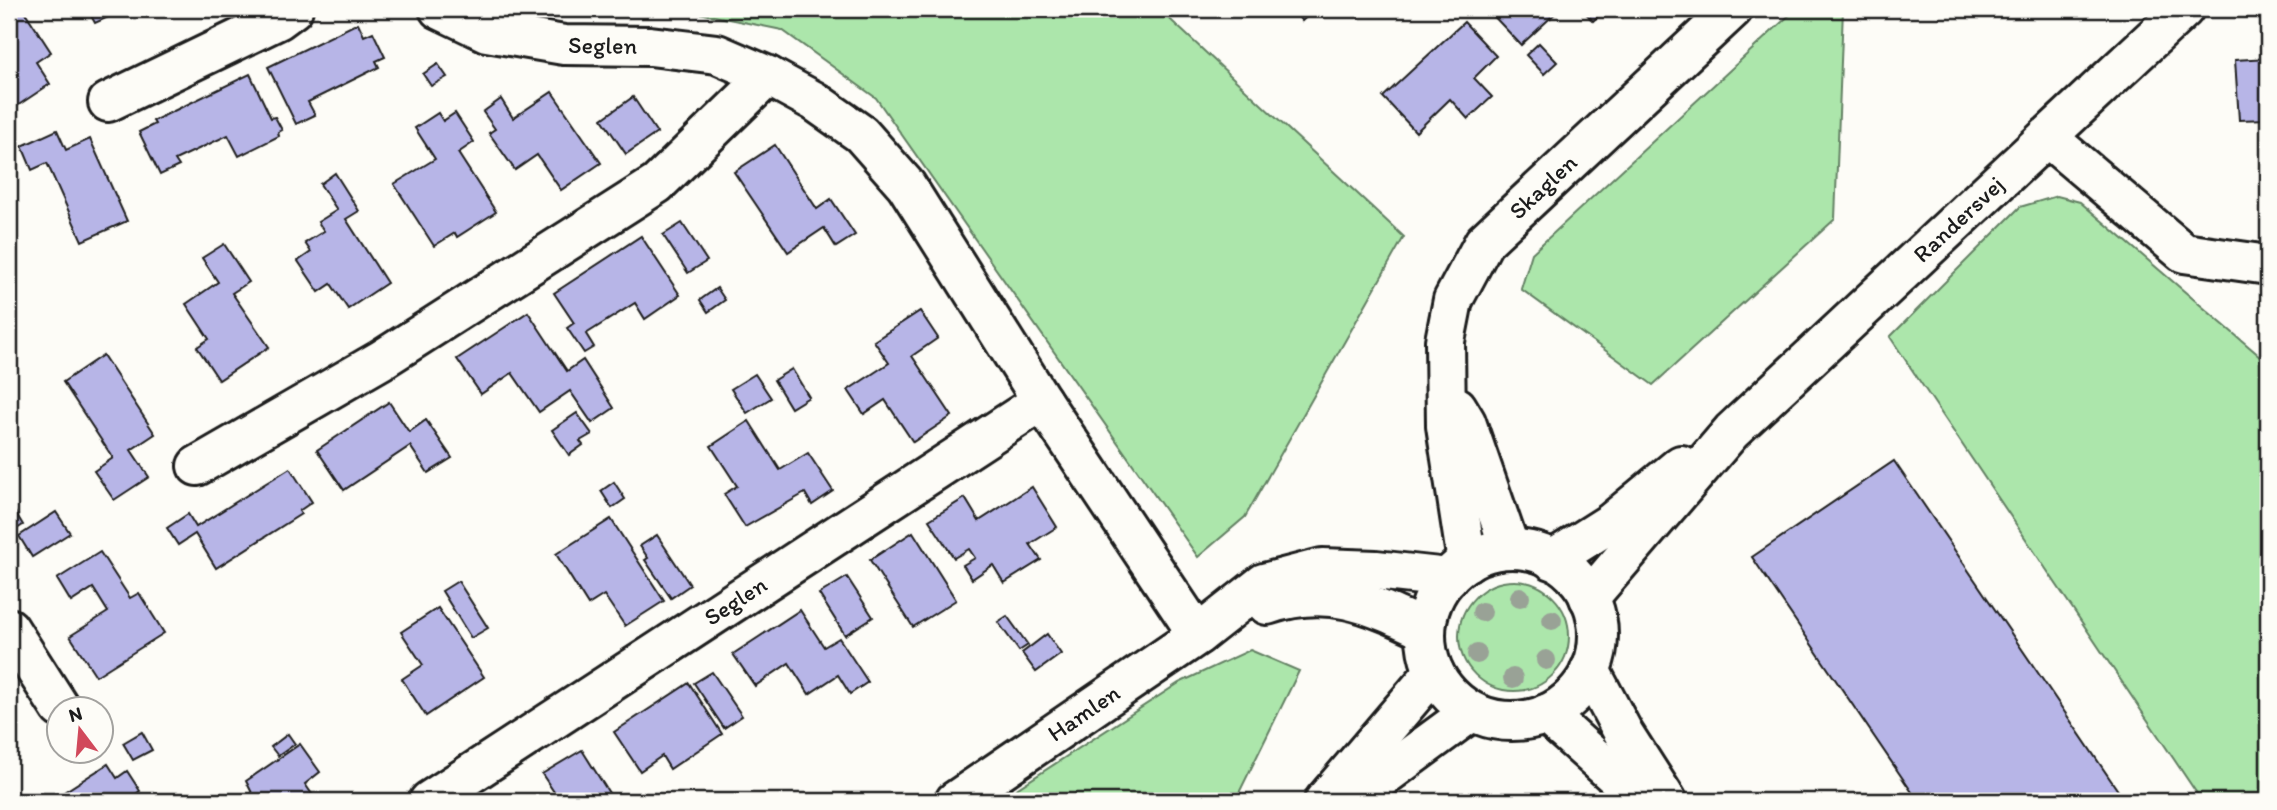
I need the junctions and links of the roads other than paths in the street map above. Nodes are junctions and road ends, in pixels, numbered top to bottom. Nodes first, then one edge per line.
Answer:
1 (293, 9) edge
2 (439, 9) edge
3 (2184, 9) edge
4 (1721, 13) edge
5 (768, 76) junction
6 (108, 102) dead end
7 (2047, 137) junction
8 (2268, 265) edge
9 (1448, 393) junction
10 (1042, 401) junction
11 (1732, 431) junction
12 (197, 466) dead end
13 (1510, 549) junction
14 (1552, 560) junction
15 (1457, 570) junction
16 (1589, 598) junction
17 (9, 628) edge
18 (1205, 630) junction
19 (1426, 630) junction
20 (1590, 670) junction
21 (1434, 672) junction
22 (51, 694) edge
23 (1471, 712) junction
24 (1546, 714) junction
25 (429, 801) edge
26 (955, 801) edge
27 (1324, 801) edge
28 (1350, 801) edge
29 (1643, 801) edge
30 (1667, 801) edge

1 - 6 street
2 - 5 street, Seglen
3 - 7 street, Randersvej
4 - 9 street, Skaglen
5 - 10 street, Seglen
5 - 12 street
7 - 8 street
7 - 11 street, Randersvej
9 - 13 street, Skaglen
9 - 15 street, Skaglen
10 - 18 street, Seglen
10 - 25 street, Seglen
11 - 14 street, Randersvej
11 - 16 street, Randersvej
13 - 14 street
13 - 15 street
14 - 16 street
15 - 18 street, Hamlen
15 - 19 street
16 - 20 street
17 - 22 street
18 - 19 street, Hamlen
18 - 26 street, Hamlen
19 - 21 street
20 - 24 street
20 - 30 street
21 - 23 street
21 - 27 street
23 - 24 street
23 - 28 street
24 - 29 street

